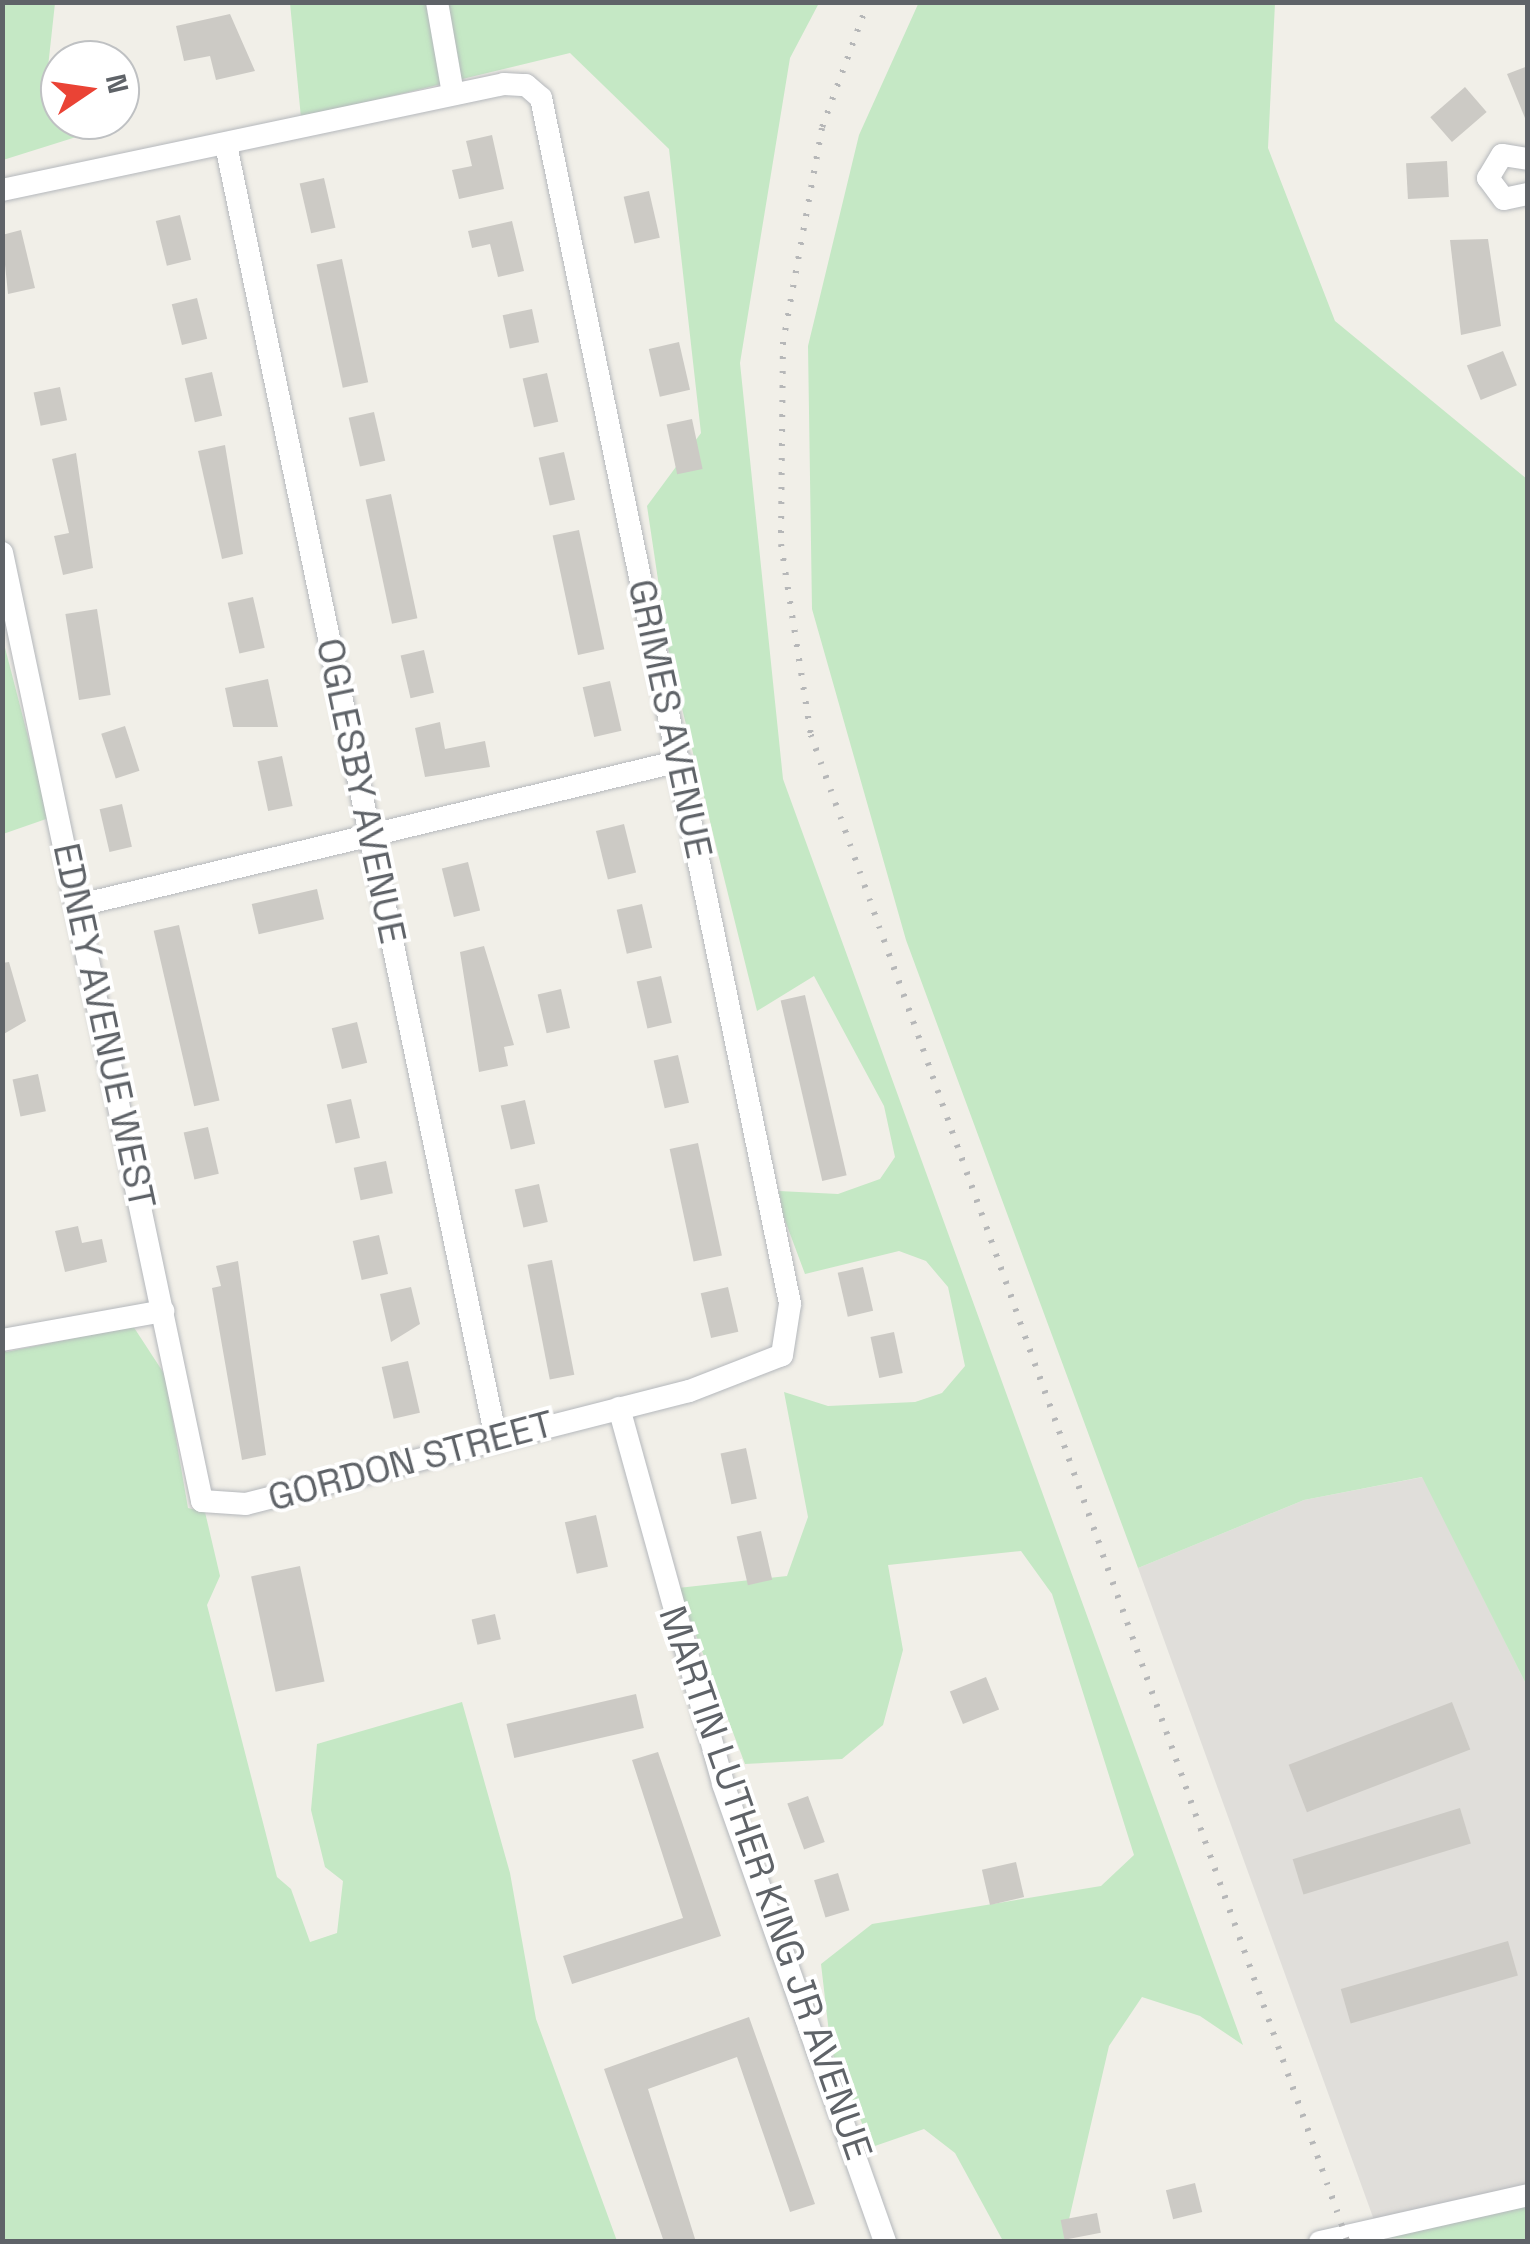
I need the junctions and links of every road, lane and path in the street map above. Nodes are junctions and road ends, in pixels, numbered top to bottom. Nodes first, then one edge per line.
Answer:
1 (437, 2) edge
2 (453, 94) junction
3 (226, 145) junction
4 (1528, 159) edge
5 (2, 190) edge
6 (1528, 194) edge
7 (2, 552) edge
8 (680, 761) junction
9 (371, 834) junction
10 (80, 905) junction
11 (163, 1311) junction
12 (2, 1340) edge
13 (619, 1408) junction
14 (496, 1438) junction
15 (202, 1501) joint
16 (1528, 2195) edge
17 (884, 2242) edge
18 (1320, 2242) edge

1 - 2 street
2 - 3 street
2 - 8 street, GRIMES AVENUE
3 - 5 street
3 - 9 street, OGLESBY AVENUE
4 - 6 street
7 - 10 street, EDNEY AVENUE WEST
8 - 9 street
8 - 13 street, GRIMES AVENUE
9 - 10 street
9 - 14 street, OGLESBY AVENUE
10 - 11 street, EDNEY AVENUE WEST
11 - 12 street
11 - 15 street, EDNEY AVENUE WEST
13 - 14 street, GORDON STREET
13 - 17 street, MARTIN LUTHER KING JR AVENUE
14 - 15 street, GORDON STREET
16 - 18 street

